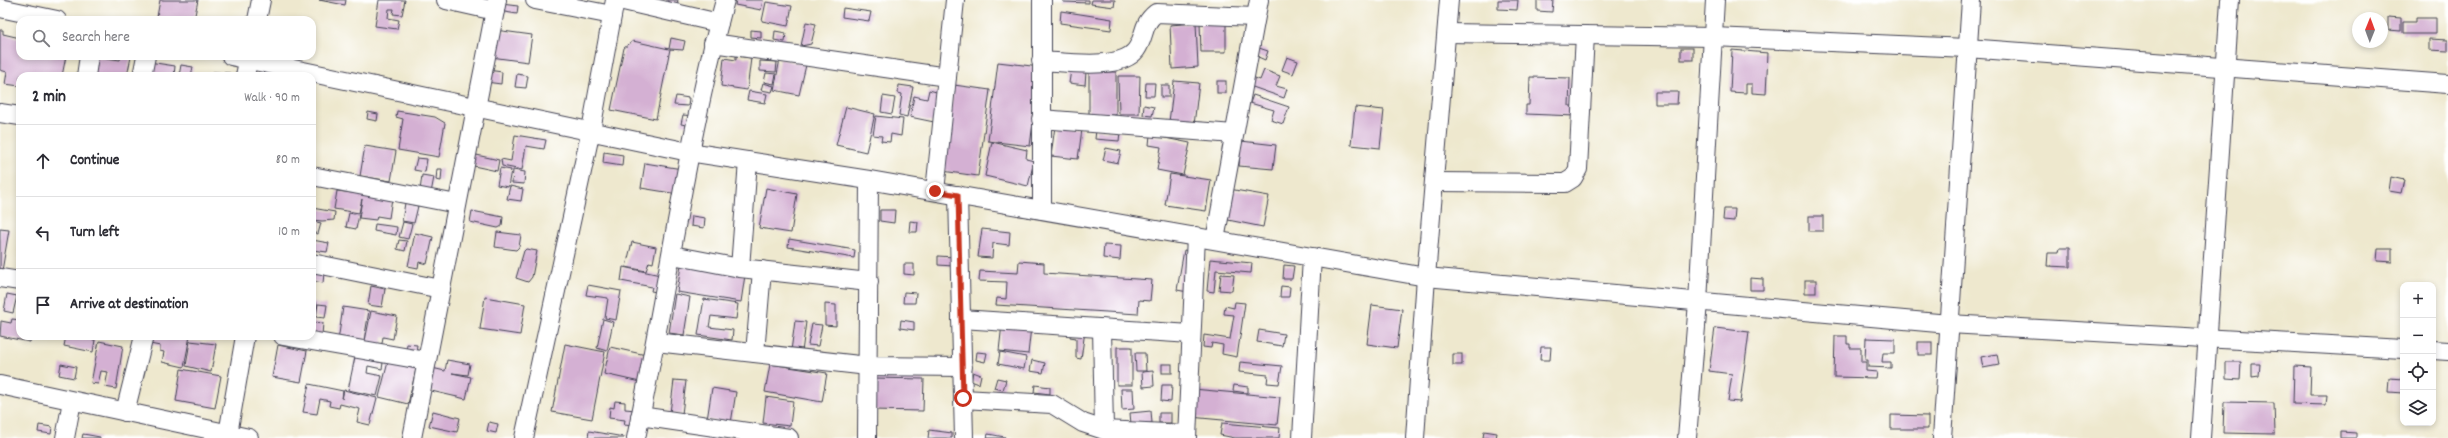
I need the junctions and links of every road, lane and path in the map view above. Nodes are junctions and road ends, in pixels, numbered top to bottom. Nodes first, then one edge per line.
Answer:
1 (261, 0) edge
2 (446, 0) edge
3 (535, 0) edge
4 (725, 0) edge
5 (955, 0) edge
6 (1042, 0) edge
7 (1449, 0) edge
8 (1715, 0) edge
9 (1971, 0) edge
10 (2230, 0) edge
11 (615, 5) edge
12 (496, 6) edge
13 (0, 8) edge
14 (1257, 9) edge
15 (38, 16) edge
16 (258, 16) edge
17 (719, 23) junction
18 (1447, 32) junction
19 (1585, 35) junction
20 (1713, 37) junction
21 (713, 42) junction
22 (1968, 48) junction
23 (88, 60) edge
24 (145, 60) edge
25 (1041, 61) junction
26 (243, 62) edge
27 (2226, 66) junction
28 (87, 72) edge
29 (143, 72) edge
30 (295, 72) edge
31 (316, 76) edge
32 (947, 77) junction
33 (2448, 84) edge
34 (476, 107) junction
35 (0, 113) edge
36 (16, 115) edge
37 (1042, 119) junction
38 (591, 130) junction
39 (1234, 134) junction
40 (689, 152) junction
41 (748, 161) junction
42 (316, 177) edge
43 (869, 180) junction
44 (1435, 182) junction
45 (935, 191) junction
46 (958, 195) junction
47 (457, 204) junction
48 (1042, 210) junction
49 (1196, 236) junction
50 (1215, 240) junction
51 (672, 255) junction
52 (1312, 257) junction
53 (316, 264) edge
54 (740, 268) junction
55 (762, 270) junction
56 (1426, 277) junction
57 (0, 278) edge
58 (16, 280) edge
59 (869, 282) junction
60 (441, 289) junction
61 (1698, 302) junction
62 (961, 319) junction
63 (1949, 324) junction
64 (1102, 328) junction
65 (1191, 334) junction
66 (2208, 338) junction
67 (143, 340) edge
68 (244, 340) edge
69 (306, 340) edge
70 (656, 342) junction
71 (2400, 349) edge
72 (2436, 350) edge
73 (2448, 351) edge
74 (755, 353) junction
75 (427, 361) junction
76 (868, 366) junction
77 (963, 367) junction
78 (0, 385) edge
79 (963, 398) junction
80 (72, 401) junction
81 (125, 412) junction
82 (640, 416) junction
83 (1104, 430) junction
84 (228, 434) junction
85 (1187, 436) edge
86 (65, 438) edge
87 (249, 438) edge
88 (412, 438) edge
89 (524, 438) edge
90 (636, 438) edge
91 (789, 438) edge
92 (867, 438) edge
93 (964, 438) edge
94 (1302, 438) edge
95 (1415, 438) edge
96 (1687, 438) edge
97 (1942, 438) edge
98 (2201, 438) edge

1 - 16 street
2 - 12 street
3 - 11 street
4 - 17 street
5 - 32 street
6 - 25 street
7 - 18 street
8 - 20 street
9 - 22 street
10 - 27 street
11 - 17 street
11 - 38 street
12 - 34 street
13 - 15 street
14 - 25 street
14 - 39 street
17 - 21 street
18 - 19 street
18 - 44 street
19 - 20 street
19 - 44 street
20 - 22 street
20 - 61 street
21 - 32 street
21 - 40 street
22 - 27 street
22 - 63 street
23 - 28 street
24 - 29 street
25 - 37 street
26 - 30 street
27 - 33 street
27 - 66 street
31 - 34 street
32 - 45 street
34 - 38 street
34 - 47 street
35 - 36 street
37 - 39 street
37 - 48 street
38 - 40 street
38 - 89 street
39 - 50 street
40 - 41 street
40 - 51 street
41 - 43 street
41 - 54 street
42 - 47 street
43 - 45 street
43 - 59 street
44 - 56 street
45 - 46 street
46 - 48 street
46 - 62 street
47 - 60 street
48 - 49 street
49 - 50 street
49 - 65 street
50 - 52 street
51 - 54 street
51 - 70 street
52 - 56 street
52 - 94 street
53 - 60 street
54 - 55 street
55 - 59 street
55 - 74 street
56 - 61 street
56 - 95 street
57 - 58 street
59 - 76 street
60 - 75 street
61 - 63 street
61 - 96 street
62 - 64 street
62 - 77 street
63 - 66 street
63 - 97 street
64 - 65 street
64 - 83 street
65 - 85 street
66 - 71 street
66 - 98 street
67 - 81 street
68 - 84 street
69 - 75 street
70 - 74 street
70 - 82 street
72 - 73 street
74 - 76 street
75 - 88 street
76 - 77 street
76 - 92 street
77 - 79 street
78 - 80 street
79 - 83 street
79 - 93 street
80 - 81 street
80 - 86 street
81 - 84 street
82 - 90 street
82 - 91 street
83 - 85 street
84 - 87 street

